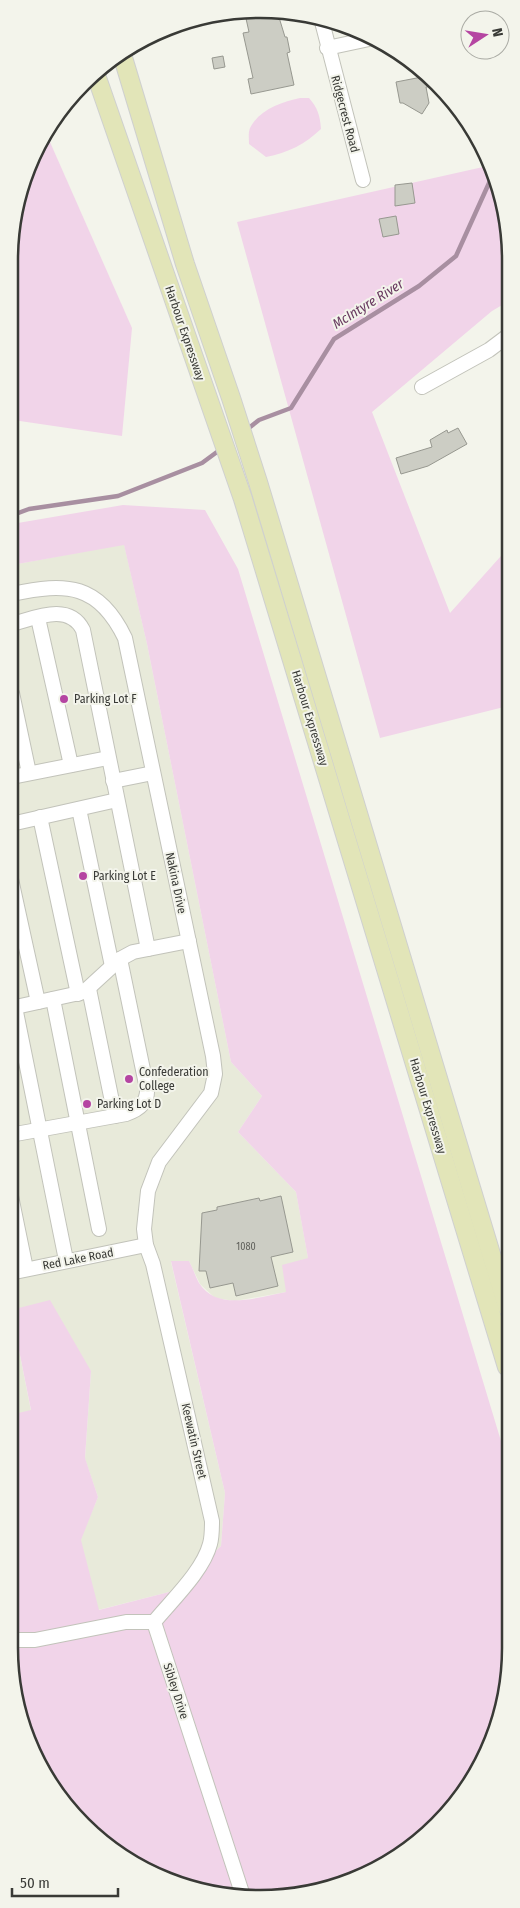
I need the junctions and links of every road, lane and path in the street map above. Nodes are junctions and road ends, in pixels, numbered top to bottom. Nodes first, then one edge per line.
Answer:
1 (323, 26) edge
2 (362, 41) edge
3 (328, 48) junction
4 (123, 59) edge
5 (98, 80) edge
6 (92, 86) edge
7 (127, 164) junction
8 (363, 180) dead end
9 (502, 340) edge
10 (422, 387) dead end
11 (18, 593) edge
12 (38, 618) junction
13 (18, 623) edge
14 (18, 721) edge
15 (108, 758) junction
16 (71, 765) junction
17 (29, 773) junction
18 (153, 773) junction
19 (18, 776) edge
20 (113, 780) junction
21 (117, 800) junction
22 (78, 809) junction
23 (40, 817) junction
24 (18, 822) edge
25 (18, 911) edge
26 (189, 941) junction
27 (148, 949) junction
28 (116, 962) junction
29 (83, 992) junction
30 (53, 999) junction
31 (38, 1002) junction
32 (18, 1007) edge
33 (18, 1030) edge
34 (115, 1116) junction
35 (77, 1122) junction
36 (40, 1129) junction
37 (18, 1133) edge
38 (99, 1228) dead end
39 (18, 1230) edge
40 (146, 1245) junction
41 (66, 1260) junction
42 (26, 1269) junction
43 (18, 1271) edge
44 (502, 1290) edge
45 (502, 1351) edge
46 (154, 1622) junction
47 (18, 1640) edge
48 (241, 1890) edge

1 - 3 street, Ridgecrest Road
2 - 3 street
3 - 8 street, Ridgecrest Road
4 - 44 main road, Harbour Expressway
5 - 7 main road, Harbour Expressway
6 - 7 main road
7 - 45 main road, Harbour Expressway
9 - 10 street
11 - 18 street, Nakina Drive
12 - 13 street
12 - 15 street
12 - 16 street
14 - 17 street
15 - 16 street
15 - 20 street
16 - 17 street
17 - 19 street
18 - 20 street
18 - 26 street, Nakina Drive
20 - 21 street
21 - 22 street
21 - 27 street
22 - 23 street
22 - 28 street
23 - 24 street
23 - 29 street
25 - 31 street
26 - 27 street
26 - 40 street, Nakina Drive
27 - 28 street
28 - 29 street
28 - 34 street
29 - 30 street
29 - 34 street
30 - 31 street
30 - 35 street
31 - 32 street
33 - 36 street
34 - 35 street
35 - 36 street
35 - 38 street
36 - 37 street
36 - 41 street
39 - 42 street
40 - 41 street, Red Lake Road
40 - 46 street, Keewatin Street
41 - 42 street, Red Lake Road
42 - 43 street, Red Lake Road
46 - 47 street
46 - 48 street, Sibley Drive

